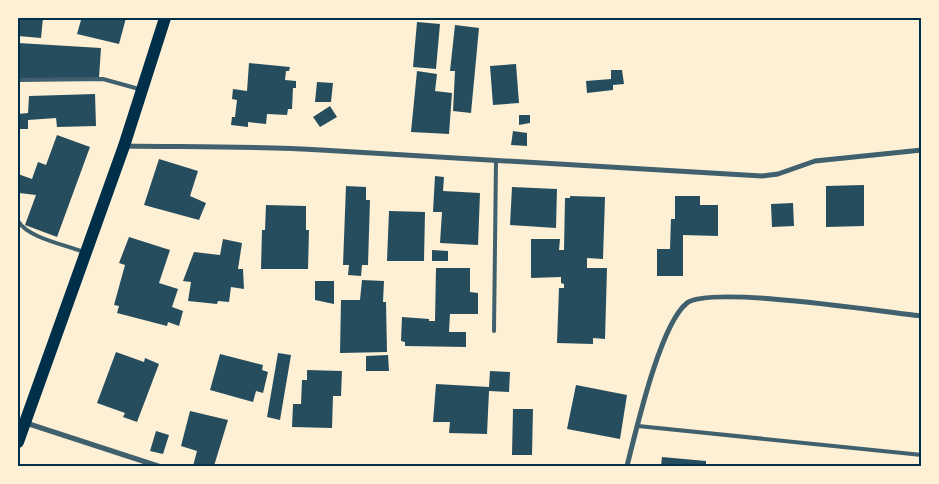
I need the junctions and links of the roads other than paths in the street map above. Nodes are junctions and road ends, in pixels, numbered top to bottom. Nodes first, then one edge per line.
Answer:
1 (165, 18) edge
2 (18, 80) edge
3 (142, 90) junction
4 (124, 146) junction
5 (922, 150) edge
6 (496, 160) junction
7 (18, 221) edge
8 (86, 252) junction
9 (922, 316) edge
10 (494, 331) dead end
11 (25, 423) junction
12 (638, 426) junction
13 (18, 442) edge
14 (922, 455) edge
15 (158, 466) edge
16 (627, 466) edge

1 - 3 main road
2 - 3 lane
3 - 4 main road
4 - 6 street
4 - 8 main road
5 - 6 street
6 - 10 lane
7 - 8 lane
8 - 11 main road
9 - 12 street
11 - 13 main road
11 - 15 street
12 - 14 lane
12 - 16 street

